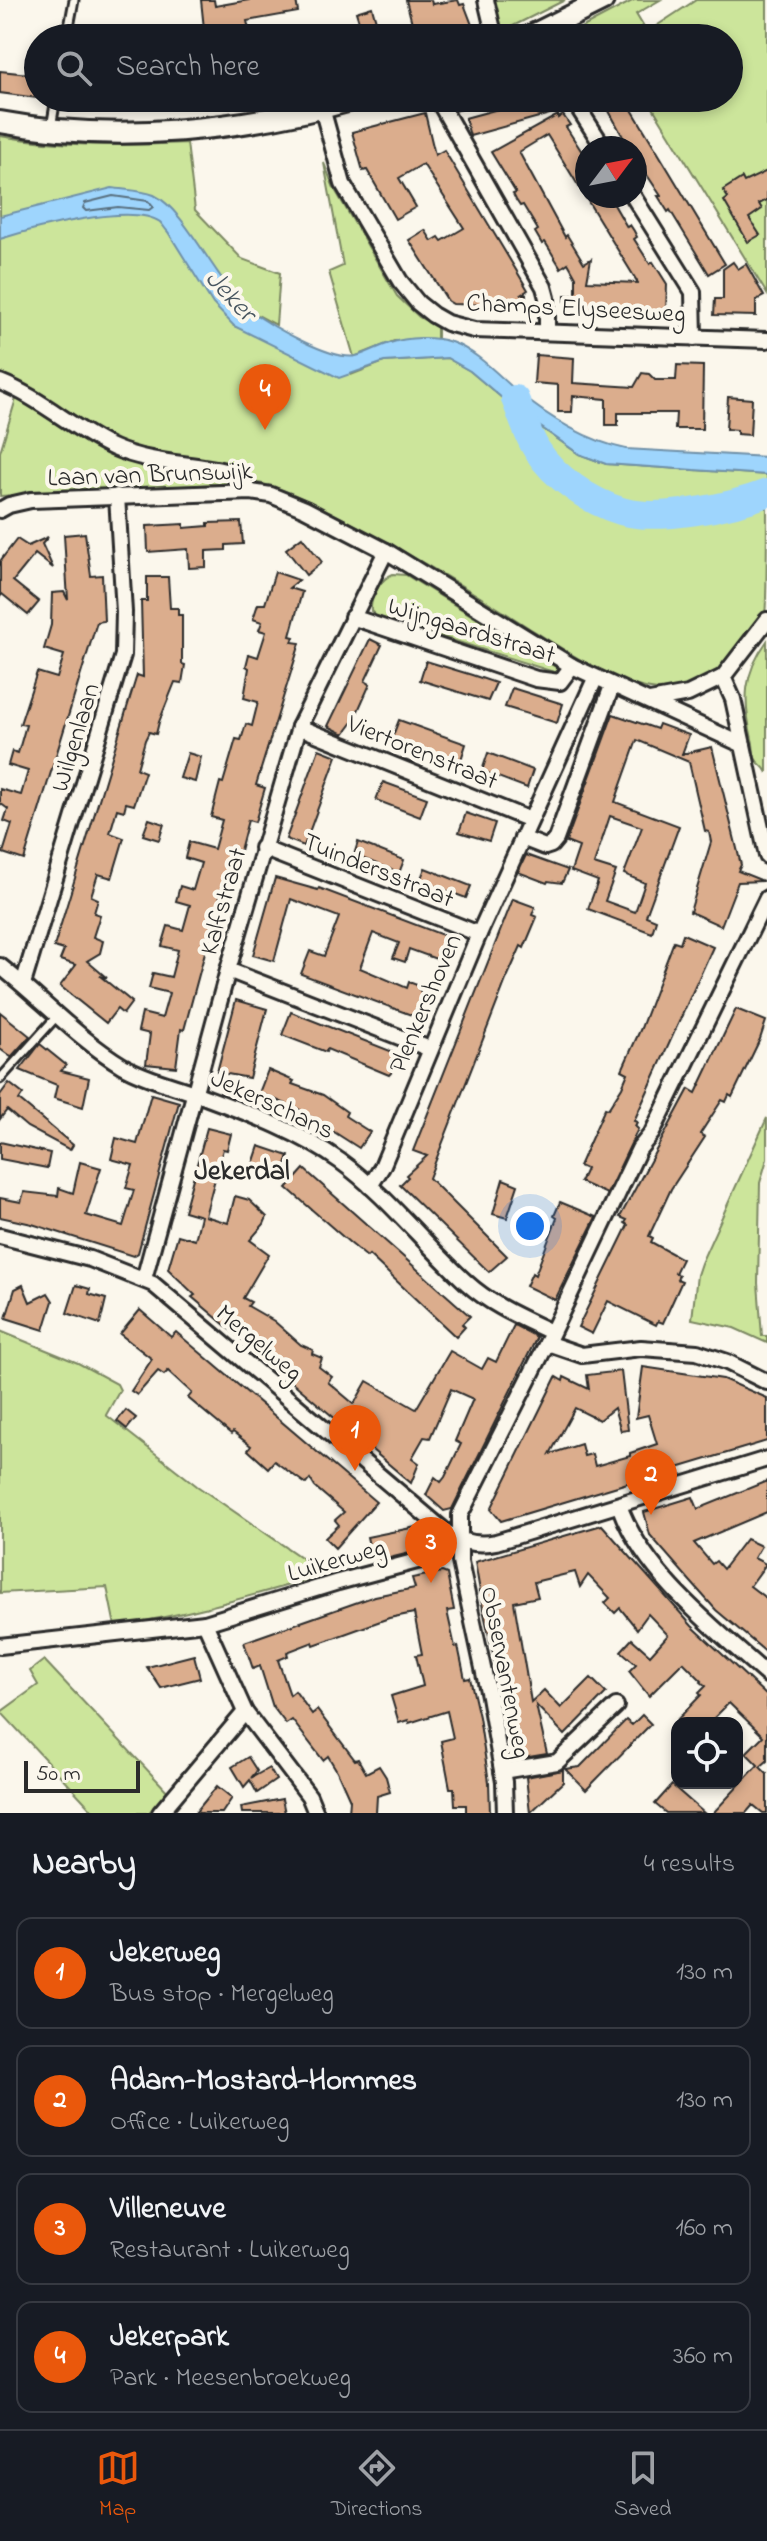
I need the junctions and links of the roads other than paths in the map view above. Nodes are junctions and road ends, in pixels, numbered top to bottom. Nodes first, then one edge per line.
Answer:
1 (74, 0) edge
2 (486, 0) edge
3 (603, 0) edge
4 (70, 24) edge
5 (492, 24) edge
6 (555, 24) edge
7 (54, 112) edge
8 (302, 112) edge
9 (323, 112) edge
10 (445, 112) edge
11 (581, 112) edge
12 (0, 122) edge
13 (51, 130) junction
14 (596, 136) edge
15 (640, 208) edge
16 (547, 332) junction
17 (694, 338) junction
18 (767, 340) edge
19 (0, 382) edge
20 (251, 492) junction
21 (117, 496) junction
22 (0, 510) edge
23 (386, 551) junction
24 (352, 617) junction
25 (767, 620) edge
26 (572, 666) junction
27 (723, 677) junction
28 (595, 679) junction
29 (612, 686) junction
30 (650, 701) junction
31 (299, 727) junction
32 (743, 745) junction
33 (530, 820) junction
34 (522, 838) junction
35 (262, 848) junction
36 (767, 856) edge
37 (767, 898) edge
38 (479, 934) junction
39 (0, 966) edge
40 (228, 970) junction
41 (23, 984) junction
42 (58, 1015) junction
43 (430, 1049) junction
44 (0, 1079) edge
45 (195, 1093) junction
46 (370, 1186) junction
47 (0, 1236) edge
48 (144, 1279) junction
49 (549, 1338) junction
50 (767, 1382) edge
51 (767, 1459) edge
52 (619, 1505) junction
53 (459, 1540) junction
54 (205, 1623) junction
55 (0, 1646) edge
56 (767, 1675) edge
57 (616, 1706) dead end
58 (245, 1712) junction
59 (502, 1771) junction
60 (160, 1813) edge
61 (316, 1813) edge
62 (505, 1813) edge

1 - 4 lane
2 - 5 street
3 - 6 main road
7 - 13 lane
8 - 13 main road
9 - 16 street, Champs Elyseesweg
10 - 16 street
11 - 14 street
12 - 13 main road
15 - 17 street
16 - 17 street, Champs Elyseesweg
17 - 18 street, Champs Elyseesweg
19 - 20 street
20 - 21 street, Laan van Brunswijk
20 - 23 street, Laan van Brunswijk
21 - 22 street, Laan van Brunswijk
21 - 41 street, Wilgenlaan
23 - 24 street, Kalfstraat
23 - 26 street, Wijngaardstraat
24 - 26 street, Wijngaardstraat
24 - 31 street, Kalfstraat
25 - 27 street
26 - 28 street, Wijngaardstraat
27 - 30 street
27 - 32 street
28 - 29 street, Wijngaardstraat
28 - 33 street, Plenkershoven
29 - 30 street, Wijngaardstraat
29 - 34 street
30 - 32 street, Wijngaardstraat
31 - 33 street, Viertorenstraat
31 - 35 street, Kalfstraat
32 - 36 street
33 - 34 street, Plenkershoven
34 - 38 street, Plenkershoven
35 - 38 street, Tuindersstraat
35 - 40 street, Kalfstraat
37 - 49 street, Observantenweg
38 - 43 street, Plenkershoven
39 - 41 street, Jekerschans
40 - 43 street
40 - 45 street, Kalfstraat
41 - 42 street, Jekerschans
42 - 44 lane
42 - 45 street, Jekerschans
43 - 46 street, Plenkershoven
45 - 46 street, Jekerschans
45 - 48 street, Kalfstraat
46 - 49 street, Jekerschans
47 - 48 street, Mergelweg
48 - 53 street, Mergelweg
49 - 50 street, Jekerschans
49 - 53 street, Observantenweg
51 - 52 street
52 - 53 street
52 - 56 street
53 - 54 street, Luikerweg
53 - 59 street, Observantenweg
54 - 55 street, Luikerweg
54 - 58 street
57 - 59 street
58 - 60 street
58 - 61 street
59 - 62 street, Observantenweg

